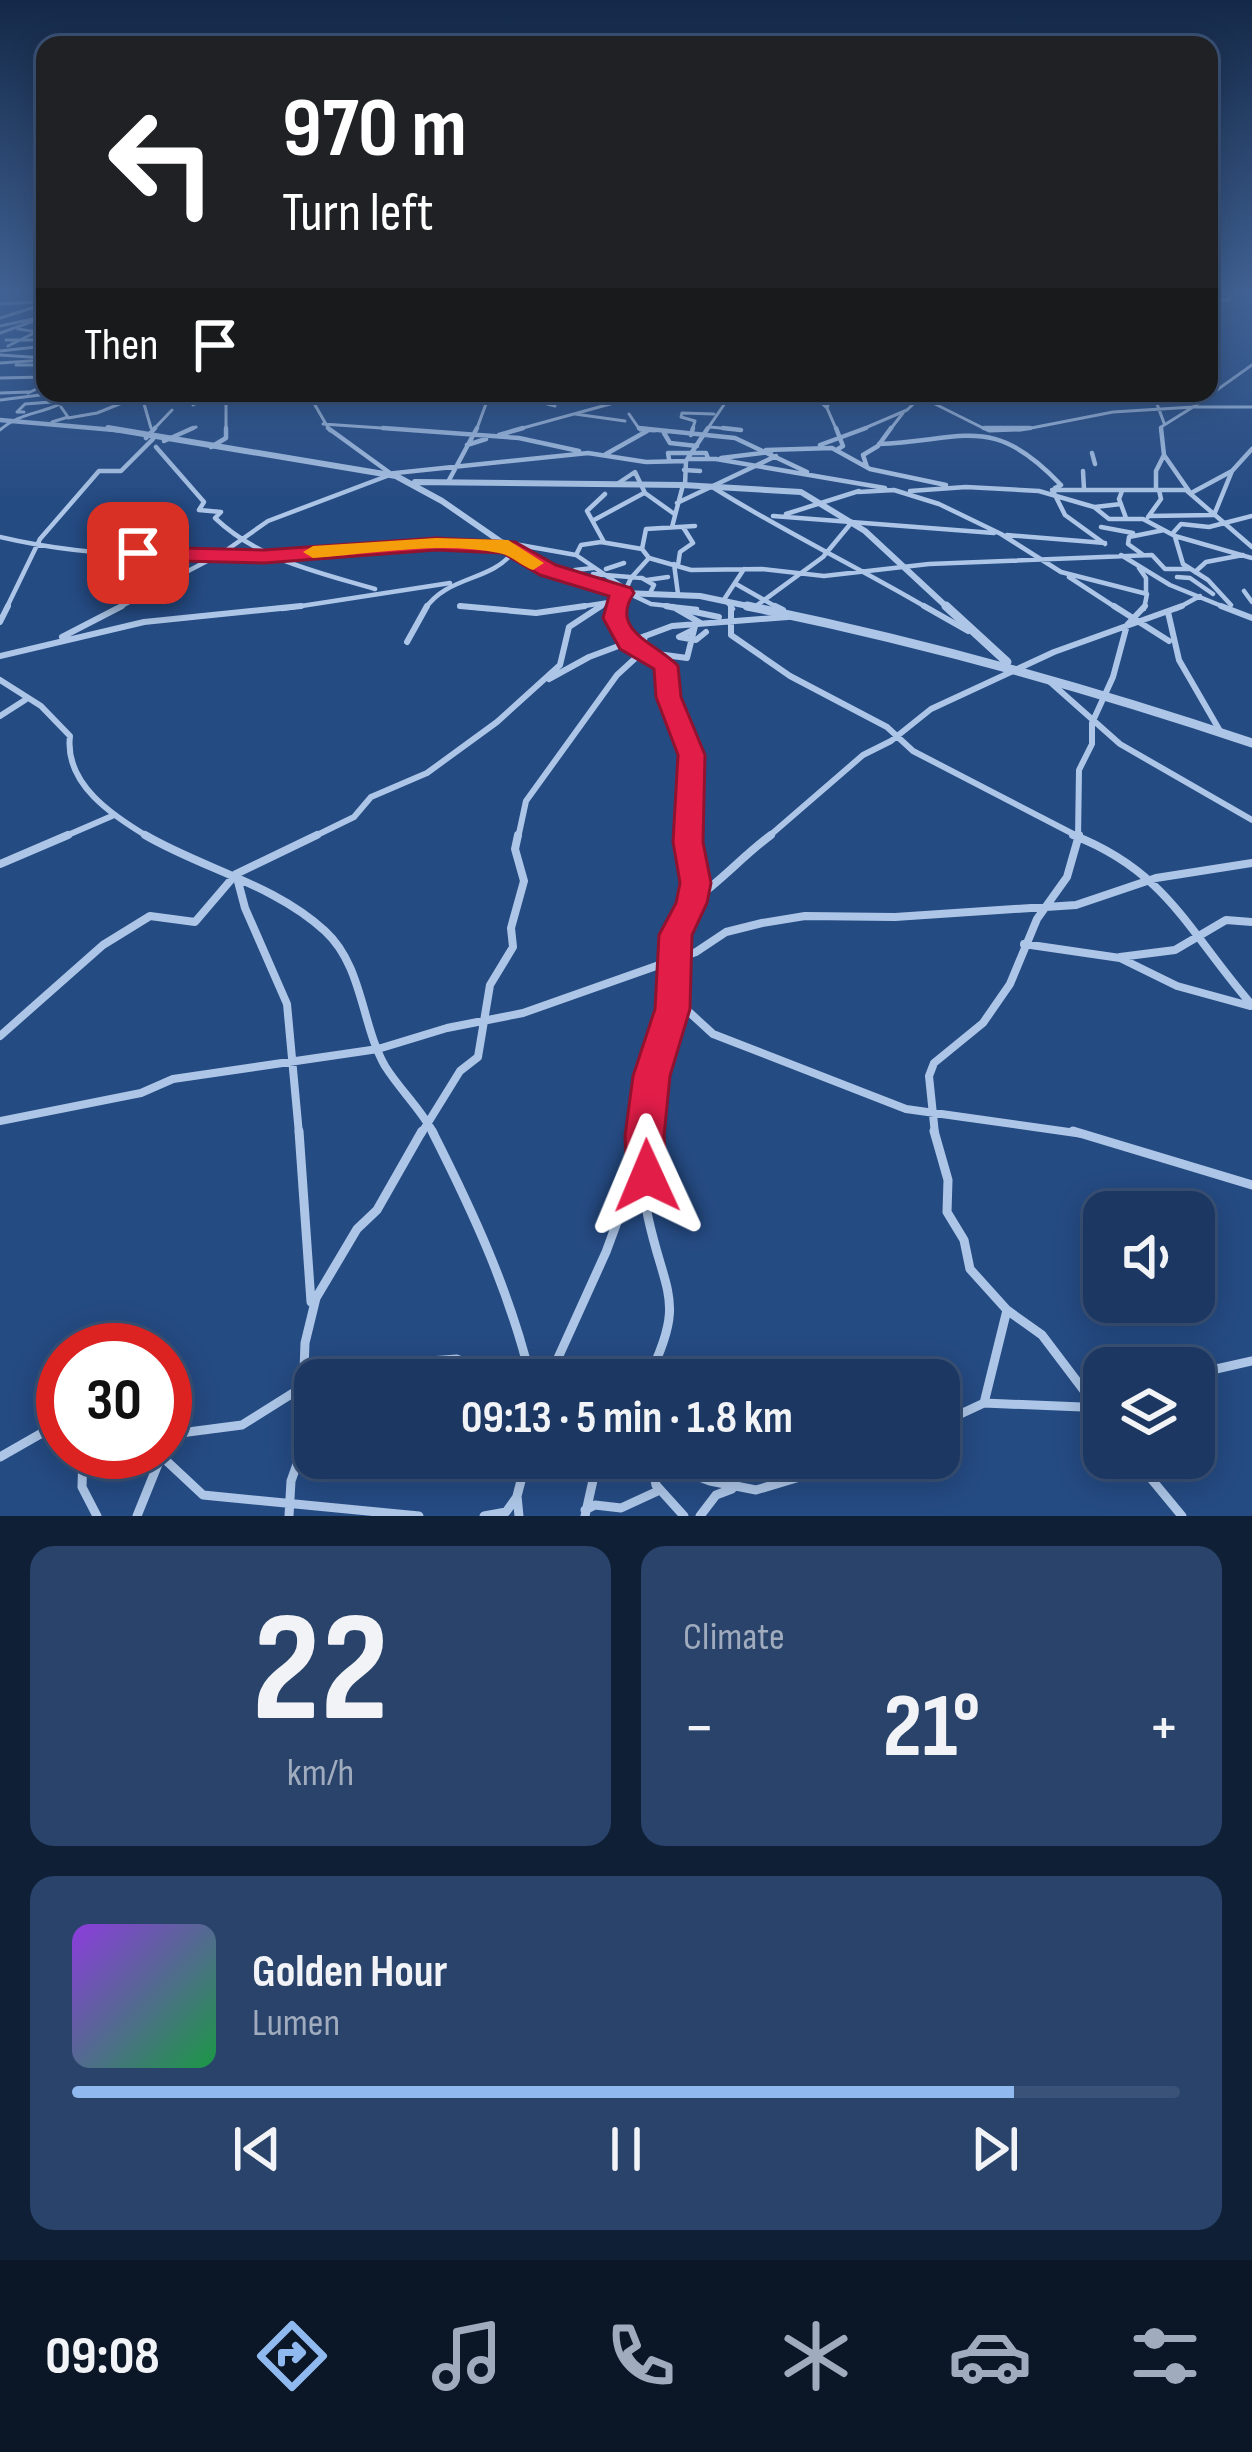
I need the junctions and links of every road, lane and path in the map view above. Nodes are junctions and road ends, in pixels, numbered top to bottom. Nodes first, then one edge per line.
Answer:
1 (1252, 365) edge
2 (36, 377) edge
3 (0, 378) edge
4 (1218, 389) edge
5 (36, 390) edge
6 (28, 394) junction
7 (36, 394) edge
8 (0, 397) edge
9 (40, 402) joint
10 (70, 402) edge
11 (126, 402) edge
12 (146, 402) edge
13 (197, 402) edge
14 (226, 402) edge
15 (313, 402) edge
16 (488, 402) edge
17 (548, 402) edge
18 (617, 402) edge
19 (724, 402) edge
20 (820, 402) edge
21 (830, 402) edge
22 (917, 402) edge
23 (935, 402) edge
24 (1156, 402) edge
25 (1200, 402) edge
26 (65, 403) junction
27 (193, 404) dead end
28 (555, 406) dead end
29 (1252, 406) edge
30 (1193, 407) junction
31 (827, 409) junction
32 (1159, 409) junction
33 (172, 410) dead end
34 (717, 411) junction
35 (736, 411) dead end
36 (27, 412) junction
37 (903, 413) junction
38 (572, 414) junction
39 (629, 414) dead end
40 (68, 418) junction
41 (4, 420) edge
42 (625, 421) dead end
43 (52, 422) junction
44 (323, 424) junction
45 (692, 425) junction
46 (1164, 425) junction
47 (710, 427) junction
48 (196, 428) dead end
49 (0, 430) edge
50 (647, 430) junction
51 (741, 430) dead end
52 (989, 431) junction
53 (664, 433) junction
54 (471, 435) junction
55 (687, 435) junction
56 (494, 436) junction
57 (838, 436) junction
58 (154, 438) junction
59 (703, 438) junction
60 (719, 441) dead end
61 (685, 443) junction
62 (879, 444) junction
63 (467, 445) junction
64 (211, 447) junction
65 (695, 449) junction
66 (838, 449) junction
67 (1252, 449) edge
68 (806, 450) junction
69 (791, 451) junction
70 (588, 453) junction
71 (771, 453) junction
72 (1092, 453) dead end
73 (606, 454) junction
74 (1164, 455) junction
75 (708, 458) junction
76 (716, 459) junction
77 (687, 460) junction
78 (669, 462) junction
79 (465, 463) junction
80 (1094, 464) dead end
81 (867, 467) junction
82 (753, 468) junction
83 (684, 470) junction
84 (700, 471) dead end
85 (879, 471) junction
86 (1083, 471) dead end
87 (1232, 471) junction
88 (388, 474) junction
89 (811, 474) junction
90 (409, 482) junction
91 (448, 482) junction
92 (684, 485) junction
93 (874, 486) junction
94 (716, 487) junction
95 (958, 487) junction
96 (644, 489) junction
97 (894, 490) junction
98 (1158, 490) junction
99 (1084, 491) junction
100 (1122, 491) junction
101 (858, 492) junction
102 (1054, 492) junction
103 (1190, 492) junction
104 (605, 494) dead end
105 (676, 503) junction
106 (825, 504) junction
107 (1121, 504) junction
108 (1094, 507) junction
109 (673, 513) junction
110 (1214, 515) junction
111 (773, 516) junction
112 (1170, 516) junction
113 (1252, 516) edge
114 (763, 518) junction
115 (1126, 518) junction
116 (1147, 518) junction
117 (1109, 519) junction
118 (595, 520) junction
119 (852, 522) junction
120 (1224, 523) junction
121 (683, 526) junction
122 (695, 526) dead end
123 (672, 527) junction
124 (1172, 532) junction
125 (1133, 533) junction
126 (1001, 534) junction
127 (0, 537) edge
128 (626, 538) dead end
129 (245, 539) junction
130 (604, 542) junction
131 (1105, 543) junction
132 (1092, 545) junction
133 (1251, 545) edge
134 (507, 546) junction
135 (37, 547) junction
136 (623, 549) junction
137 (642, 549) junction
138 (827, 552) junction
139 (1118, 553) junction
140 (1096, 554) junction
141 (1140, 554) junction
142 (276, 555) junction
143 (576, 555) junction
144 (1243, 555) junction
145 (1181, 556) junction
146 (215, 557) junction
147 (649, 558) junction
148 (1252, 558) edge
149 (608, 561) dead end
150 (1040, 561) junction
151 (1217, 562) junction
152 (624, 563) dead end
153 (676, 565) junction
154 (1138, 565) junction
155 (904, 566) junction
156 (717, 568) junction
157 (1165, 568) junction
158 (744, 569) junction
159 (601, 571) junction
160 (859, 571) junction
161 (1192, 571) junction
162 (1063, 573) junction
163 (1150, 573) junction
164 (799, 574) junction
165 (833, 575) junction
166 (1177, 577) dead end
167 (633, 578) junction
168 (668, 578) dead end
169 (727, 578) dead end
170 (574, 580) junction
171 (647, 580) junction
172 (790, 583) junction
173 (450, 584) junction
174 (736, 584) junction
175 (379, 591) junction
176 (1252, 591) edge
177 (1146, 592) junction
178 (650, 593) junction
179 (624, 594) junction
180 (678, 594) junction
181 (1210, 595) junction
182 (764, 600) junction
183 (726, 602) junction
184 (1252, 602) edge
185 (605, 603) junction
186 (460, 606) dead end
187 (673, 607) junction
188 (753, 608) junction
189 (1234, 608) junction
190 (1168, 612) junction
191 (683, 615) junction
192 (791, 616) junction
193 (1252, 618) edge
194 (725, 619) junction
195 (1135, 621) junction
196 (0, 622) edge
197 (672, 626) junction
198 (695, 626) junction
199 (706, 632) dead end
200 (978, 634) junction
201 (645, 636) junction
202 (690, 641) junction
203 (407, 642) dead end
204 (48, 643) junction
205 (1172, 643) junction
206 (628, 644) junction
207 (641, 651) junction
208 (0, 656) edge
209 (1010, 665) junction
210 (1021, 668) junction
211 (1042, 674) junction
212 (0, 680) edge
213 (544, 681) junction
214 (1106, 692) junction
215 (25, 700) junction
216 (0, 716) edge
217 (1091, 723) junction
218 (1223, 734) junction
219 (897, 735) junction
220 (1252, 742) edge
221 (113, 816) junction
222 (1252, 820) edge
223 (1078, 836) junction
224 (1252, 863) edge
225 (0, 864) edge
226 (236, 874) junction
227 (1155, 881) junction
228 (692, 903) junction
229 (1047, 904) junction
230 (1252, 922) edge
231 (1199, 937) junction
232 (1024, 944) junction
233 (674, 957) junction
234 (1120, 958) junction
235 (1252, 1006) edge
236 (672, 1009) junction
237 (485, 1022) junction
238 (0, 1036) edge
239 (378, 1049) junction
240 (296, 1063) junction
241 (932, 1113) junction
242 (0, 1121) edge
243 (427, 1126) junction
244 (644, 1148) junction
245 (1252, 1185) edge
246 (312, 1308) junction
247 (1007, 1310) junction
248 (305, 1359) edge
249 (526, 1359) edge
250 (558, 1359) edge
251 (658, 1359) edge
252 (1252, 1361) edge
253 (1215, 1369) edge
254 (1083, 1386) edge
255 (294, 1394) edge
256 (984, 1403) junction
257 (1083, 1408) edge
258 (960, 1414) edge
259 (192, 1431) edge
260 (36, 1436) edge
261 (0, 1457) edge
262 (82, 1479) edge
263 (150, 1479) edge
264 (186, 1479) edge
265 (296, 1479) edge
266 (521, 1479) edge
267 (593, 1479) edge
268 (657, 1479) edge
269 (711, 1479) edge
270 (795, 1479) edge
271 (1151, 1479) edge
272 (740, 1489) junction
273 (660, 1490) junction
274 (517, 1496) junction
275 (289, 1510) edge
276 (585, 1513) edge
277 (97, 1516) edge
278 (137, 1516) edge
279 (419, 1516) edge
280 (484, 1516) edge
281 (519, 1516) edge
282 (685, 1516) edge
283 (700, 1516) edge
284 (1182, 1516) edge

1 - 4 street
2 - 3 street
5 - 6 street
6 - 7 street
6 - 8 street
9 - 26 street
9 - 36 street
10 - 26 street
11 - 40 street
12 - 58 street
13 - 27 street
14 - 64 street
15 - 44 street
16 - 54 street
17 - 28 street
18 - 38 street
19 - 34 street
20 - 31 street
21 - 31 street
22 - 37 street
23 - 52 street
24 - 32 street
25 - 30 street
26 - 36 street
26 - 40 street
29 - 30 street
30 - 32 street
30 - 46 street
31 - 57 street
32 - 46 street
32 - 52 street
33 - 58 street
34 - 35 street
34 - 45 street
34 - 47 street
36 - 41 street
37 - 57 street
37 - 62 street
38 - 42 street
38 - 56 street
39 - 50 street
40 - 43 street
41 - 43 street
41 - 49 street
43 - 58 street
44 - 54 street
44 - 88 street
45 - 47 street
45 - 55 street
46 - 74 street
47 - 51 street
47 - 59 street
48 - 58 street
50 - 53 street
50 - 73 street
52 - 62 street
52 - 102 street
53 - 55 street
53 - 61 street
54 - 56 street
54 - 63 street
55 - 59 street
55 - 61 street
56 - 63 street
56 - 70 street
57 - 66 street
57 - 68 street
58 - 64 street
58 - 129 street
58 - 135 street
59 - 60 street
59 - 65 street
59 - 71 street
61 - 65 street
62 - 81 street
63 - 79 street
64 - 88 street
65 - 75 street
65 - 77 street
65 - 78 street
66 - 68 street
66 - 81 street
67 - 87 street
68 - 69 street
69 - 71 street
69 - 71 street
70 - 73 street
70 - 79 street
71 - 76 street
71 - 82 street
71 - 89 street
72 - 80 street
73 - 78 street
74 - 98 street
74 - 103 street
75 - 76 street
75 - 77 street
76 - 82 street
77 - 78 street
77 - 83 street
79 - 88 street
79 - 91 street
81 - 85 street
82 - 89 street
82 - 94 street
83 - 84 street
83 - 92 street
85 - 93 street
85 - 95 street
86 - 99 street
87 - 103 street
87 - 110 street
88 - 90 street
88 - 129 street
89 - 93 street
90 - 91 street
90 - 134 street
91 - 96 street
92 - 94 street
92 - 96 street
92 - 105 street
93 - 97 street
93 - 101 street
94 - 105 street
94 - 106 street
94 - 114 street
95 - 97 street
95 - 102 street
96 - 109 street
96 - 118 street
97 - 101 street
97 - 126 street
98 - 100 street
98 - 103 street
98 - 116 street
99 - 100 street
99 - 102 street
100 - 107 street
101 - 106 street
102 - 108 street
102 - 131 street
103 - 110 street
104 - 118 street
105 - 109 street
106 - 111 street
106 - 119 street
107 - 108 street
107 - 115 street
108 - 117 street
109 - 123 street
110 - 112 street
110 - 120 street
111 - 114 street
111 - 119 street
112 - 116 street
112 - 124 street
113 - 120 street
114 - 138 street
115 - 116 street
115 - 117 street
116 - 124 street
117 - 125 street
118 - 130 street
119 - 126 street
119 - 138 street
119 - 155 street
120 - 124 street
120 - 133 street
121 - 122 street
121 - 123 street
121 - 153 street
123 - 137 street
124 - 125 street
124 - 144 street
124 - 145 street
125 - 141 street
126 - 132 street
126 - 150 street
127 - 135 street
128 - 136 street
129 - 142 street
129 - 146 street
130 - 136 street
130 - 143 street
131 - 132 street
131 - 139 street
132 - 140 street
133 - 144 street
134 - 142 street
134 - 143 street
134 - 170 street
134 - 173 street
135 - 146 street
135 - 196 street
136 - 137 street
137 - 147 street
138 - 160 street
138 - 164 street
139 - 140 street
139 - 141 street
139 - 154 street
140 - 150 street
141 - 154 street
141 - 157 street
142 - 146 street
142 - 175 street
143 - 159 street
144 - 148 street
144 - 151 street
145 - 151 street
145 - 161 street
146 - 204 street
147 - 153 street
147 - 167 street
149 - 159 street
150 - 155 street
150 - 162 street
151 - 161 street
152 - 159 street
153 - 156 street
153 - 180 street
154 - 163 street
154 - 177 street
155 - 160 street
155 - 200 street
156 - 158 street
156 - 169 street
157 - 161 street
157 - 163 street
158 - 164 street
158 - 174 street
159 - 167 street
159 - 170 street
159 - 179 street
160 - 165 street
160 - 200 street
161 - 181 street
162 - 177 street
162 - 195 street
163 - 181 street
164 - 165 street
164 - 172 street
165 - 172 street
166 - 181 street
167 - 171 street
167 - 179 street
168 - 171 street
170 - 179 street
171 - 178 street
172 - 182 street
173 - 175 street
173 - 203 street
174 - 182 street
174 - 183 street
175 - 204 street
176 - 184 street
177 - 195 street
178 - 179 street
178 - 180 street
179 - 185 street
179 - 187 street
179 - 206 street
180 - 183 street
181 - 189 street
181 - 189 street
181 - 190 street
182 - 188 street
182 - 192 street
183 - 188 street
183 - 194 street
185 - 186 street
185 - 213 street
187 - 191 street
187 - 194 street
188 - 192 street
189 - 193 street
190 - 195 street
190 - 205 street
191 - 197 street
191 - 198 street
192 - 194 street
192 - 209 street
194 - 198 street
194 - 219 street
195 - 205 street
195 - 210 street
195 - 214 street
197 - 198 street
197 - 201 street
198 - 202 street
198 - 202 street
199 - 202 street
200 - 209 street
201 - 206 street
201 - 207 street
202 - 207 street
204 - 208 street
205 - 218 street
206 - 207 street
206 - 213 street
207 - 228 street
207 - 237 street
209 - 210 street
210 - 211 street
210 - 219 street
211 - 214 street
211 - 217 street
212 - 215 street
213 - 226 street
214 - 217 street
214 - 218 street
215 - 216 street
215 - 221 street
217 - 222 street
217 - 223 street
218 - 220 street
219 - 223 street
219 - 228 street
221 - 225 street
221 - 226 street
223 - 227 street
223 - 229 street
224 - 227 street
226 - 238 street
226 - 239 street
226 - 240 street
227 - 229 street
227 - 231 street
228 - 233 street
229 - 232 street
229 - 233 street
230 - 231 street
231 - 234 street
231 - 235 street
232 - 234 street
232 - 241 street
233 - 236 street
233 - 237 street
234 - 235 street
236 - 241 street
236 - 244 street
237 - 239 street
237 - 243 street
239 - 240 street
239 - 243 street
240 - 242 street
240 - 246 street
241 - 245 street
241 - 247 street
243 - 246 street
243 - 249 street
244 - 250 street
244 - 251 street
246 - 248 street
247 - 254 street
247 - 256 street
252 - 253 street
255 - 259 street
256 - 257 street
256 - 258 street
260 - 261 street
262 - 277 street
263 - 278 street
264 - 275 street
265 - 275 street
266 - 274 street
267 - 276 street
268 - 273 street
269 - 272 street
270 - 272 street
271 - 284 street
272 - 283 street
273 - 276 street
273 - 282 street
274 - 280 street
274 - 281 street
275 - 279 street

